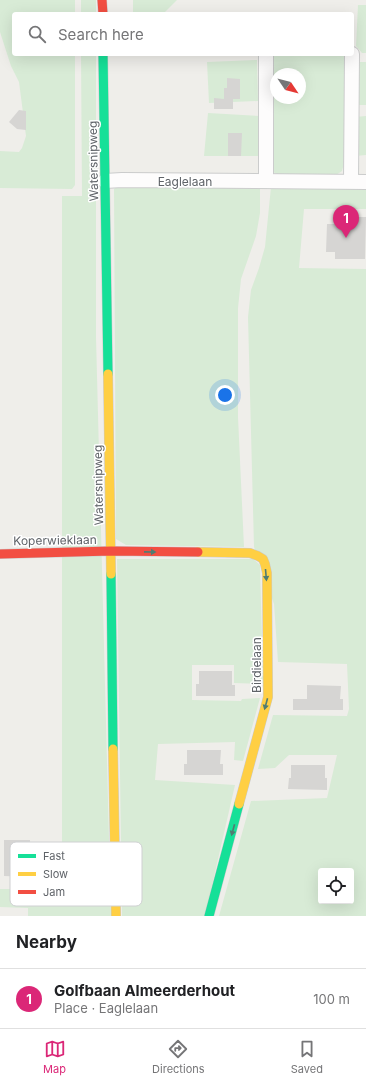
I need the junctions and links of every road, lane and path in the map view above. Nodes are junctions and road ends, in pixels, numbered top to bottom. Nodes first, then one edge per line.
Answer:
1 (102, 0) edge
2 (102, 12) edge
3 (103, 56) edge
4 (266, 56) edge
5 (352, 56) edge
6 (105, 181) junction
7 (266, 181) junction
8 (351, 181) junction
9 (366, 182) edge
10 (111, 551) junction
11 (0, 554) edge
12 (114, 842) edge
13 (116, 906) edge
14 (116, 916) edge
15 (209, 916) edge

1 - 2 street
3 - 6 street, Watersnipweg
4 - 7 street
5 - 8 street
6 - 7 street, Eaglelaan
6 - 10 street, Watersnipweg
7 - 8 street, Eaglelaan
8 - 9 street, Eaglelaan
10 - 11 street, Koperwieklaan
10 - 12 street, Watersnipweg
10 -> 15 street, Birdielaan
13 - 14 street, Watersnipweg

